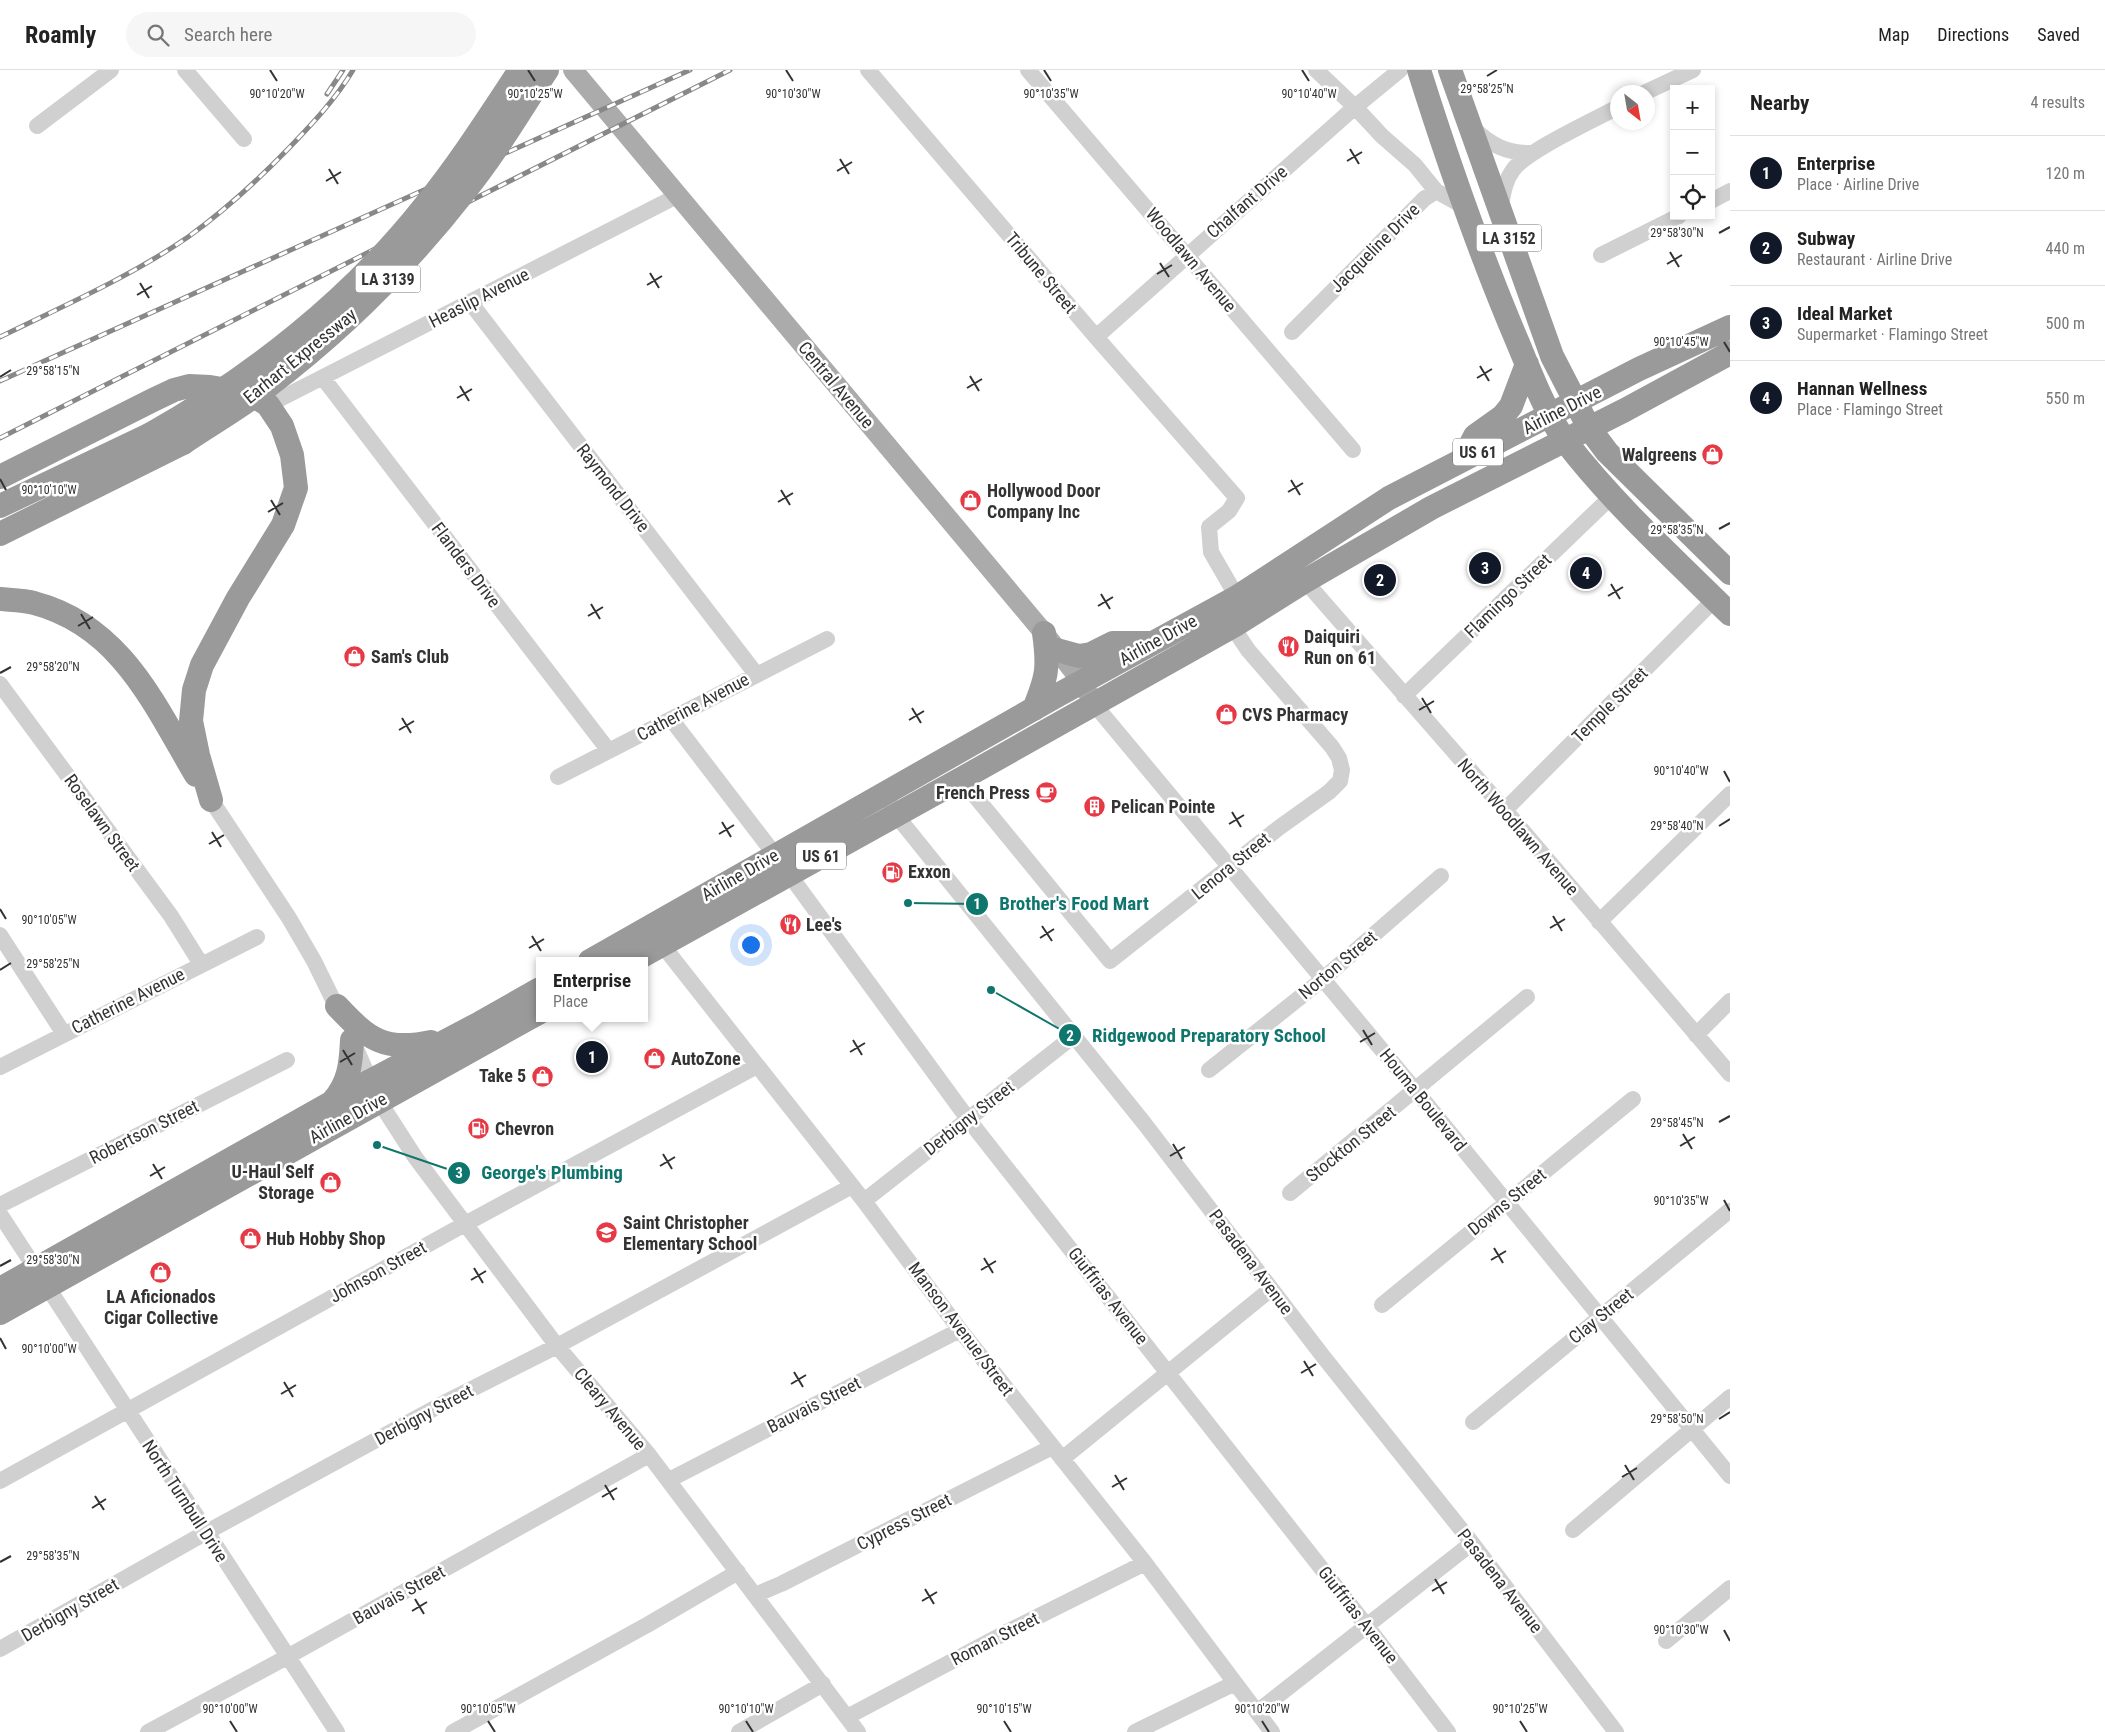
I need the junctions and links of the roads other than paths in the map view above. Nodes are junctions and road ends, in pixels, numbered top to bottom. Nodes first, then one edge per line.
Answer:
1 (111, 70) edge
2 (185, 70) edge
3 (520, 70) edge
4 (547, 70) edge
5 (573, 70) edge
6 (868, 70) edge
7 (1028, 70) edge
8 (1316, 70) edge
9 (1400, 70) edge
10 (1419, 70) edge
11 (1450, 70) edge
12 (1693, 70) edge
13 (1655, 88) edge
14 (1355, 107) junction
15 (1610, 111) edge
16 (1467, 122) junction
17 (37, 126) dead end
18 (244, 139) dead end
19 (1532, 153) junction
20 (1436, 191) junction
21 (1730, 192) edge
22 (677, 196) junction
23 (1715, 199) edge
24 (1465, 207) junction
25 (1500, 212) junction
26 (1672, 220) edge
27 (1602, 254) dead end
28 (1186, 256) junction
29 (470, 302) junction
30 (1730, 327) edge
31 (1292, 332) dead end
32 (1096, 337) junction
33 (1730, 353) edge
34 (1527, 364) junction
35 (323, 378) junction
36 (280, 399) dead end
37 (1575, 403) junction
38 (1551, 415) junction
39 (1589, 428) junction
40 (1565, 440) junction
41 (1353, 450) dead end
42 (1463, 460) junction
43 (0, 477) edge
44 (1612, 496) junction
45 (0, 506) edge
46 (0, 534) edge
47 (1310, 550) junction
48 (1730, 573) edge
49 (1298, 585) junction
50 (1236, 597) junction
51 (0, 599) edge
52 (1722, 606) edge
53 (1235, 625) junction
54 (827, 638) dead end
55 (1051, 642) junction
56 (1153, 643) junction
57 (756, 674) junction
58 (1082, 682) junction
59 (0, 684) edge
60 (1404, 696) junction
61 (1094, 704) junction
62 (1034, 709) junction
63 (671, 719) junction
64 (609, 751) junction
65 (558, 777) dead end
66 (961, 780) junction
67 (884, 793) junction
68 (1730, 794) edge
69 (211, 800) junction
70 (1505, 810) junction
71 (896, 815) junction
72 (775, 855) junction
73 (1231, 868) junction
74 (788, 874) junction
75 (1441, 876) dead end
76 (1599, 922) junction
77 (0, 935) edge
78 (655, 936) junction
79 (257, 937) dead end
80 (600, 957) edge
81 (637, 957) edge
82 (201, 964) junction
83 (1323, 979) junction
84 (536, 991) edge
85 (1527, 997) dead end
86 (1730, 1001) edge
87 (336, 1006) junction
88 (536, 1014) edge
89 (64, 1034) junction
90 (1075, 1035) junction
91 (1696, 1035) junction
92 (450, 1039) junction
93 (352, 1040) junction
94 (287, 1060) dead end
95 (757, 1066) junction
96 (0, 1067) edge
97 (1209, 1070) dead end
98 (1730, 1074) edge
99 (374, 1091) junction
100 (1416, 1091) junction
101 (1633, 1099) dead end
102 (331, 1104) junction
103 (968, 1119) junction
104 (852, 1186) junction
105 (1290, 1193) dead end
106 (864, 1201) junction
107 (1506, 1202) junction
108 (0, 1205) edge
109 (1729, 1211) edge
110 (0, 1214) edge
111 (465, 1224) junction
112 (41, 1278) junction
113 (1271, 1288) junction
114 (0, 1289) edge
115 (1382, 1305) dead end
116 (0, 1313) edge
117 (1601, 1316) junction
118 (960, 1330) junction
119 (557, 1346) junction
120 (1168, 1372) junction
121 (1730, 1398) edge
122 (126, 1410) junction
123 (1472, 1422) dead end
124 (1691, 1429) junction
125 (1057, 1453) junction
126 (649, 1455) junction
127 (1730, 1476) edge
128 (669, 1480) junction
129 (0, 1481) edge
130 (1574, 1530) dead end
131 (206, 1532) junction
132 (1472, 1543) junction
133 (1145, 1563) junction
134 (738, 1572) junction
135 (1730, 1588) edge
136 (755, 1595) junction
137 (1366, 1625) junction
138 (1666, 1641) dead end
139 (0, 1649) edge
140 (287, 1657) junction
141 (1235, 1682) junction
142 (823, 1684) junction
143 (1257, 1712) junction
144 (846, 1717) junction
145 (148, 1732) edge
146 (337, 1732) edge
147 (453, 1732) edge
148 (739, 1732) edge
149 (858, 1732) edge
150 (1135, 1732) edge
151 (1272, 1732) edge
152 (1448, 1732) edge
153 (1616, 1732) edge

1 - 17 street
2 - 18 street
3 - 45 highway, Earhart Expressway / LA 3139, bridge
4 - 46 highway, Earhart Expressway / LA 3139, bridge
5 - 22 main road, Central Avenue
6 - 32 street, Tribune Street
7 - 28 street, Woodlawn Avenue
8 - 14 street
9 - 14 street, Chalfant Drive
10 - 24 highway, LA 3152
11 - 16 highway, LA 3152
12 - 13 street
14 - 20 street
14 - 28 street, Chalfant Drive
15 - 19 street
16 - 19 street
16 - 25 highway, LA 3152
19 - 25 street
20 - 24 street, Jacqueline Drive
20 - 31 street, Jacqueline Drive
21 - 23 street
22 - 29 street, Heaslip Avenue
22 - 55 main road, Central Avenue
24 - 34 highway, LA 3152
25 - 37 highway, LA 3152
26 - 27 street
28 - 32 street, Chalfant Drive
28 - 41 street, Woodlawn Avenue
29 - 35 street, Heaslip Avenue
29 - 57 street, Raymond Drive
30 - 37 highway, Airline Drive / US 61
32 - 50 street, Tribune Street
33 - 39 highway, Airline Drive / US 61
34 - 38 highway, LA 3152
34 - 42 highway
35 - 36 street, Heaslip Avenue
35 - 64 street, Flanders Drive
37 - 38 highway, Airline Drive / US 61
37 - 39 highway, LA 3152
38 - 40 highway, LA 3152
38 - 42 highway, Airline Drive / US 61
39 - 40 highway, Airline Drive / US 61
39 - 48 highway, LA 3152
40 - 44 highway, LA 3152
40 - 49 highway, Airline Drive / US 61
42 - 47 highway, Airline Drive / US 61
43 - 69 highway
44 - 52 highway, LA 3152
44 - 60 street, Flamingo Street
47 - 49 highway
47 - 50 highway, Airline Drive / US 61
49 - 53 highway, Airline Drive / US 61
49 - 60 street, North Woodlawn Avenue
50 - 56 highway, Airline Drive / US 61
51 - 69 highway
52 - 70 street, Temple Street
53 - 61 highway, Airline Drive / US 61
53 - 73 street, Lenora Street
54 - 57 street, Catherine Avenue
55 - 56 highway
55 - 58 main road, Central Avenue
55 - 62 highway
56 - 58 highway, Airline Drive / US 61
57 - 63 street, Catherine Avenue
58 - 61 main road, Central Avenue
58 - 62 highway, Airline Drive / US 61
59 - 82 street, Roselawn Street
60 - 70 street, North Woodlawn Avenue
61 - 66 highway, Airline Drive / US 61
61 - 73 street, Houma Boulevard
62 - 67 highway, Airline Drive / US 61
63 - 64 street, Catherine Avenue
63 - 72 street, Giuffrias Avenue
64 - 65 street, Catherine Avenue
66 - 71 highway, Airline Drive / US 61
66 - 73 street, Lenora Street
67 - 71 street, Pasadena Avenue
67 - 72 highway, Airline Drive / US 61
68 - 76 street
69 - 87 street, Cleary Avenue
70 - 76 street, North Woodlawn Avenue
71 - 74 highway, Airline Drive / US 61
71 - 90 street, Pasadena Avenue
72 - 74 street, Giuffrias Avenue
72 - 78 highway, Airline Drive / US 61
73 - 83 street, Houma Boulevard
74 - 78 highway, Airline Drive / US 61
74 - 103 street, Giuffrias Avenue
75 - 83 street, Norton Street
76 - 91 street, North Woodlawn Avenue
77 - 89 street
78 - 80 highway, Airline Drive / US 61
78 - 81 highway, Airline Drive / US 61
78 - 95 street, Manson Avenue/Street
79 - 82 street, Catherine Avenue
82 - 89 street, Catherine Avenue
83 - 97 street, Norton Street
83 - 100 street, Houma Boulevard
84 - 92 highway, Airline Drive
85 - 100 street, Stockton Street
86 - 91 street
87 - 92 highway
87 - 93 street, Cleary Avenue
88 - 99 highway, Airline Drive
89 - 96 street, Catherine Avenue
90 - 103 street, Derbigny Street
90 - 113 street, Pasadena Avenue
91 - 98 street, North Woodlawn Avenue
92 - 99 highway, Airline Drive
93 - 99 street, Cleary Avenue
93 - 102 highway
94 - 108 street, Robertson Street
95 - 104 street, Manson Avenue/Street
95 - 111 street, Johnson Street
99 - 102 highway, Airline Drive
99 - 111 street, Cleary Avenue
99 - 112 highway, Airline Drive
100 - 105 street, Stockton Street
100 - 107 street, Houma Boulevard
101 - 107 street, Downs Street
102 - 112 highway, Airline Drive
103 - 106 street, Derbigny Street
103 - 120 street, Giuffrias Avenue
104 - 106 street, Manson Avenue/Street
104 - 119 street, Derbigny Street
106 - 118 street, Manson Avenue/Street
107 - 115 street, Downs Street
107 - 117 street, Houma Boulevard
109 - 117 street, Clay Street
110 - 112 street, North Turnbull Drive
111 - 119 street, Cleary Avenue
111 - 122 street, Johnson Street
112 - 114 highway, Airline Drive
112 - 116 highway, Airline Drive
112 - 122 street, North Turnbull Drive
113 - 120 street, Cypress Street
113 - 132 street, Pasadena Avenue
117 - 123 street, Clay Street
117 - 124 street, Houma Boulevard
118 - 125 street, Manson Avenue/Street
118 - 128 street, Bauvais Street
119 - 126 street, Cleary Avenue
119 - 131 street, Derbigny Street
120 - 125 street, Cypress Street
120 - 137 street, Giuffrias Avenue
121 - 124 street
122 - 129 street, Johnson Street
122 - 131 street, North Turnbull Drive
124 - 127 street, Houma Boulevard
124 - 130 street
125 - 133 street, Manson Avenue/Street
125 - 136 street, Cypress Street
126 - 128 street, Cleary Avenue
126 - 140 street, Bauvais Street
128 - 134 street, Cleary Avenue
131 - 139 street, Derbigny Street
131 - 140 street, North Turnbull Drive
132 - 137 street
132 - 153 street, Pasadena Avenue
133 - 141 street, Manson Avenue/Street
133 - 144 street, Roman Street
134 - 136 street, Cleary Avenue
134 - 147 street
135 - 138 street
136 - 142 street, Cleary Avenue
137 - 143 street
137 - 152 street, Giuffrias Avenue
140 - 145 street, Bauvais Street
140 - 146 street, North Turnbull Drive
141 - 143 street, Manson Avenue/Street
141 - 150 street
142 - 144 street, Cleary Avenue
142 - 148 street
143 - 151 street, Manson Avenue/Street
144 - 149 street, Cleary Avenue

